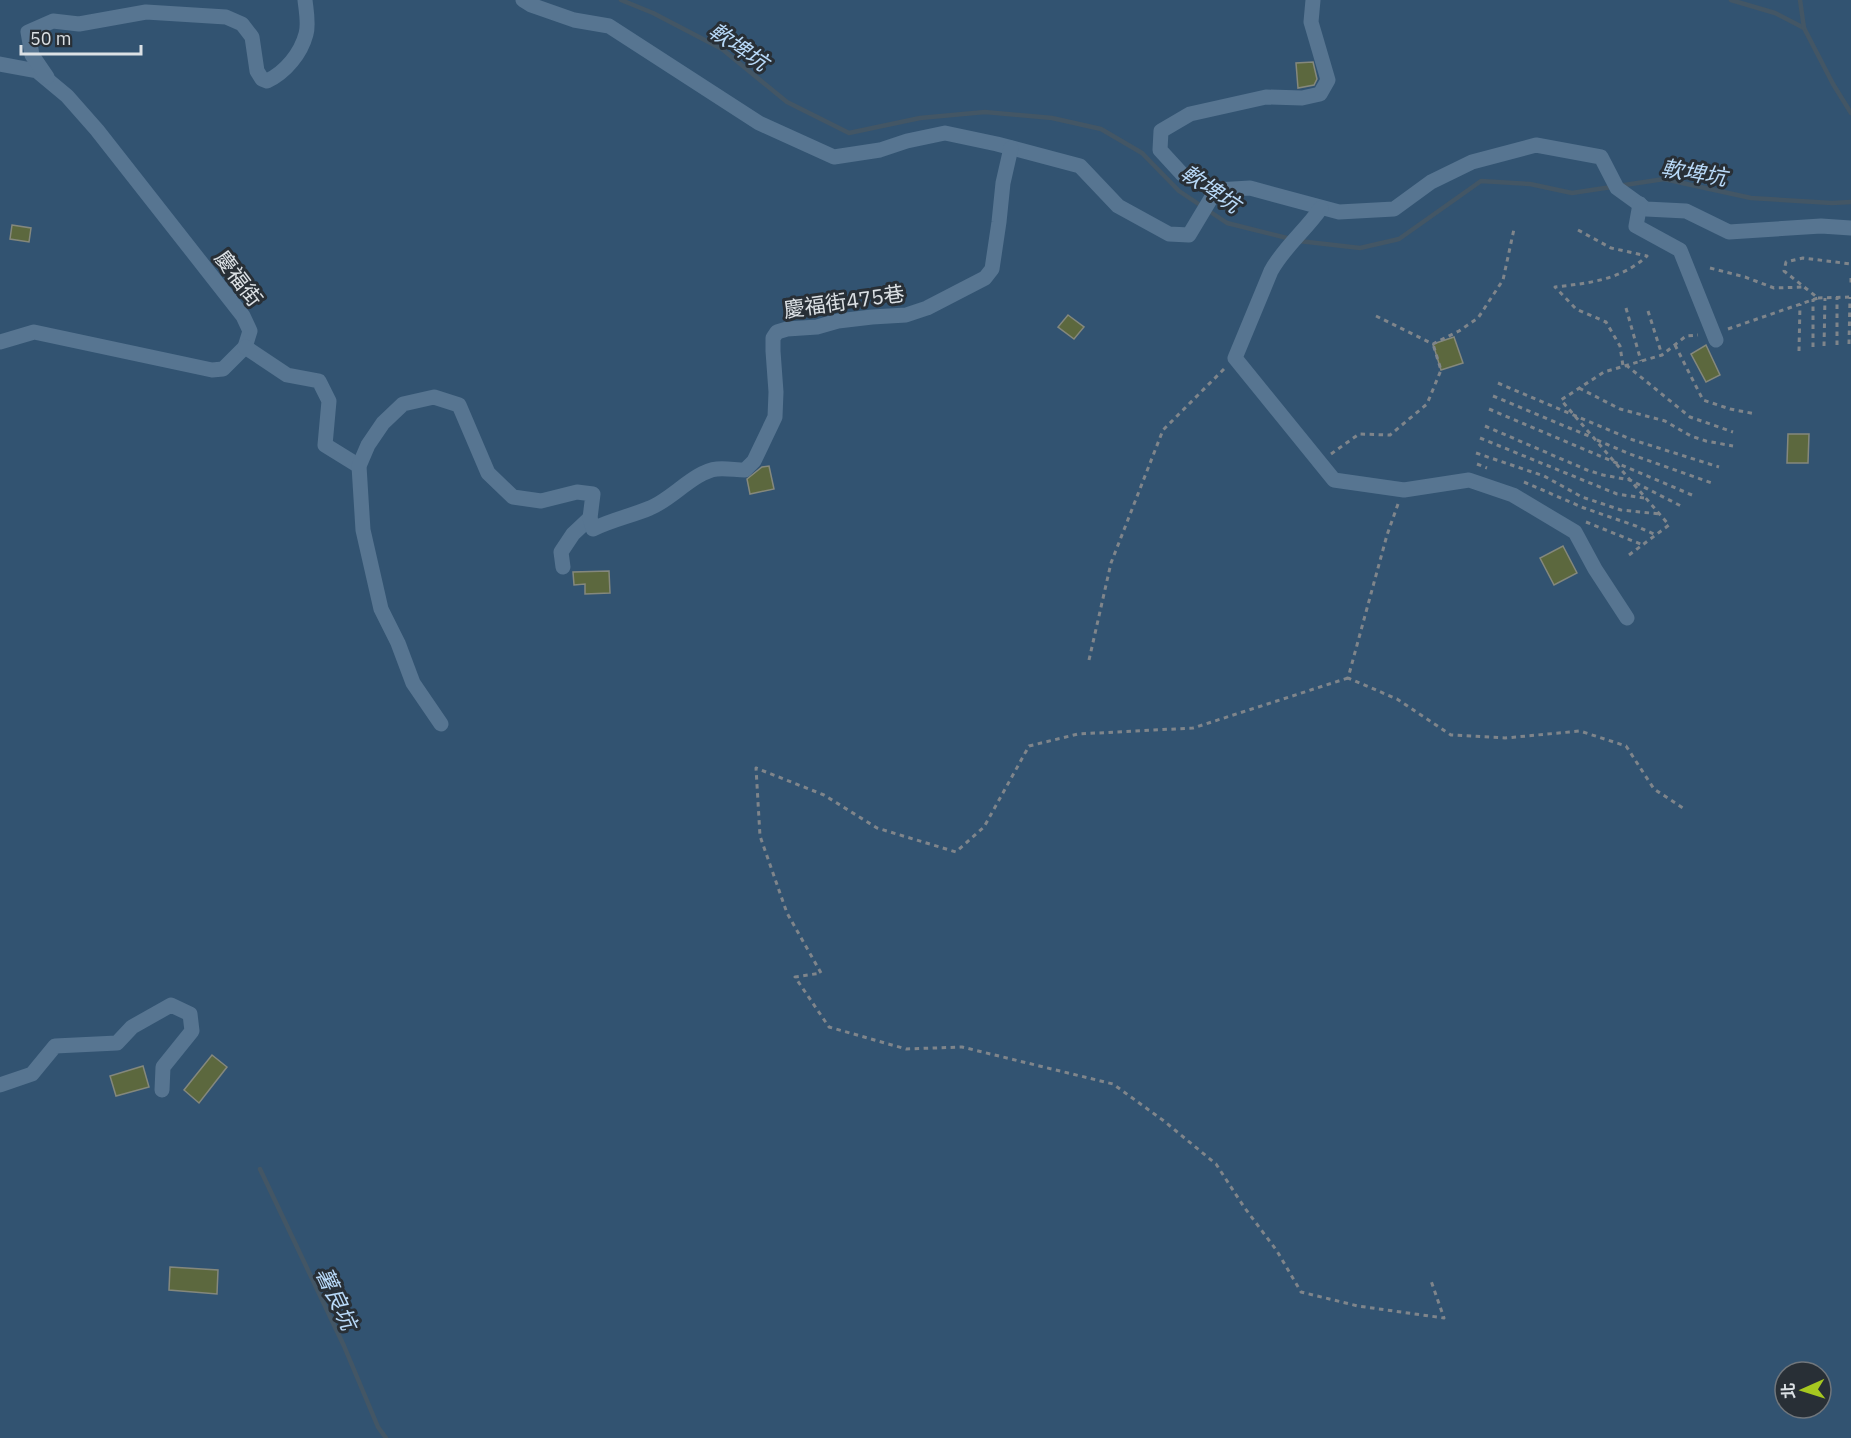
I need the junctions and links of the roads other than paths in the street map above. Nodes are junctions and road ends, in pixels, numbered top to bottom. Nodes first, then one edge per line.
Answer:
1 (305, 0) edge
2 (523, 0) edge
3 (1313, 0) edge
4 (0, 64) edge
5 (52, 84) junction
6 (1011, 148) junction
7 (1216, 190) junction
8 (1643, 206) junction
9 (1322, 208) junction
10 (1851, 228) edge
11 (1715, 337) road end
12 (0, 342) edge
13 (245, 347) junction
14 (359, 466) junction
15 (590, 518) junction
16 (564, 567) dead end
17 (1627, 618) dead end
18 (441, 724) dead end
19 (0, 1085) edge
20 (162, 1090) dead end

1 - 5 street
2 - 6 street
3 - 7 street
4 - 5 street, 慶福街
5 - 13 street, 慶福街
6 - 7 street
6 - 15 street, 慶福街475巷
7 - 9 street
8 - 9 street
8 - 10 street
8 - 11 street
9 - 17 street
12 - 13 street
13 - 14 street
14 - 15 street
14 - 18 street
15 - 16 street
19 - 20 street

